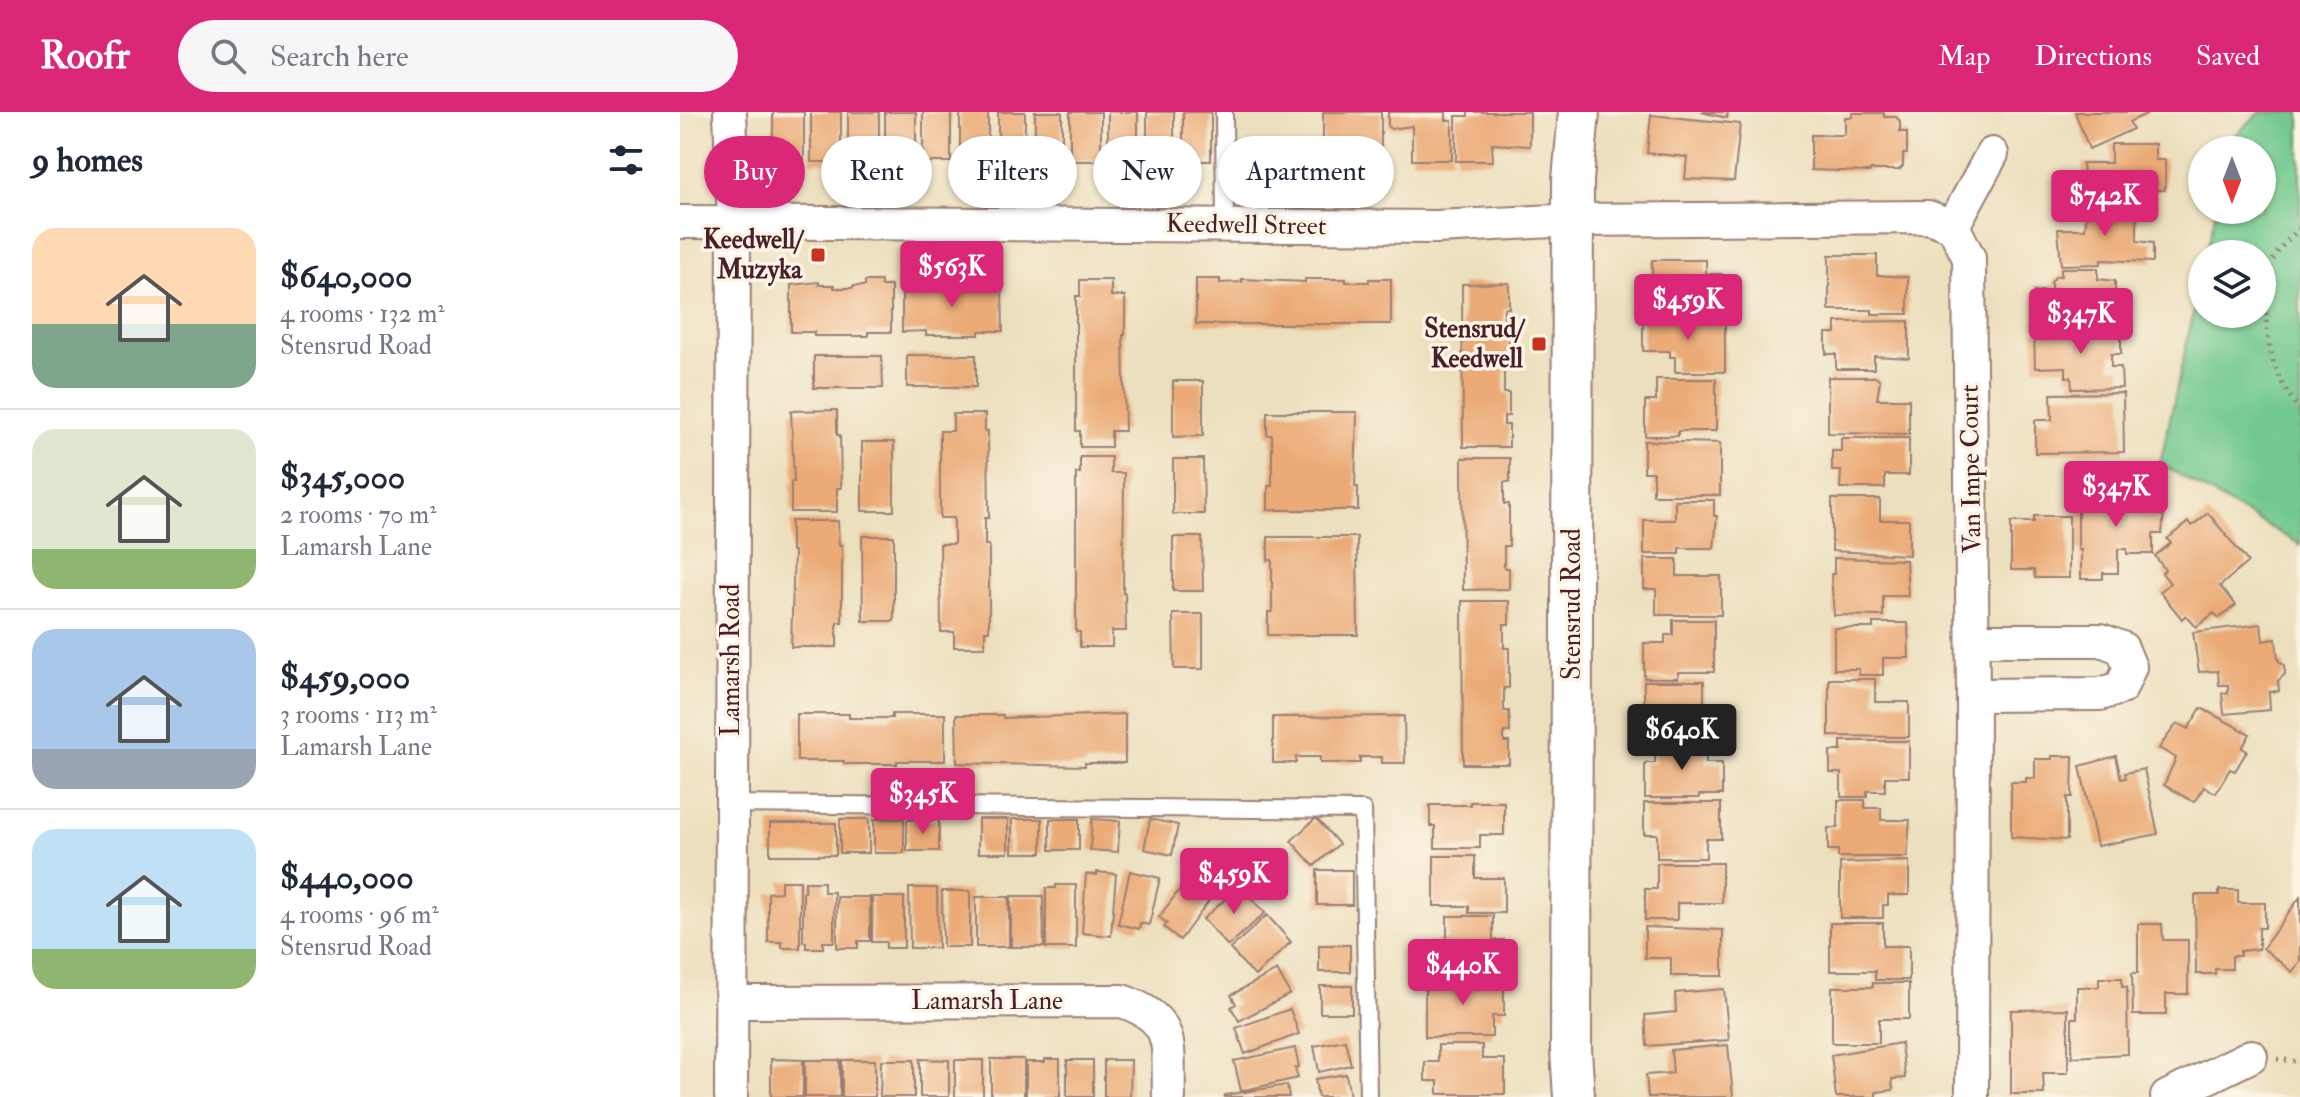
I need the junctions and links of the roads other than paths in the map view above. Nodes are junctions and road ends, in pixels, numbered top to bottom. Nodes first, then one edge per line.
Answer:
1 (730, 112) edge
2 (1224, 112) edge
3 (1579, 112) edge
4 (1992, 154) dead end
5 (1573, 220) junction
6 (680, 222) edge
7 (734, 222) junction
8 (1225, 225) junction
9 (1953, 226) junction
10 (1973, 640) junction
11 (1973, 695) junction
12 (730, 804) junction
13 (731, 1002) junction
14 (2251, 1056) dead end
15 (731, 1097) edge
16 (1169, 1097) edge
17 (1368, 1097) edge
18 (1574, 1097) edge
19 (1972, 1097) edge
20 (2167, 1097) edge

1 - 7 street, Lamarsh Road
2 - 8 lane
3 - 5 street, Stensrud Road
4 - 9 street
5 - 8 street, Keedwell Street
5 - 9 street
5 - 18 street, Stensrud Road
6 - 7 street, Keedwell Street
7 - 8 street, Keedwell Street
7 - 12 street, Lamarsh Road
9 - 10 street, Van Impe Court
10 - 11 street, Van Impe Court
10 - 11 street
11 - 19 street, Van Impe Court
12 - 13 street, Lamarsh Road
12 - 17 lane
13 - 15 street, Lamarsh Road
13 - 16 street, Lamarsh Lane
14 - 20 street

